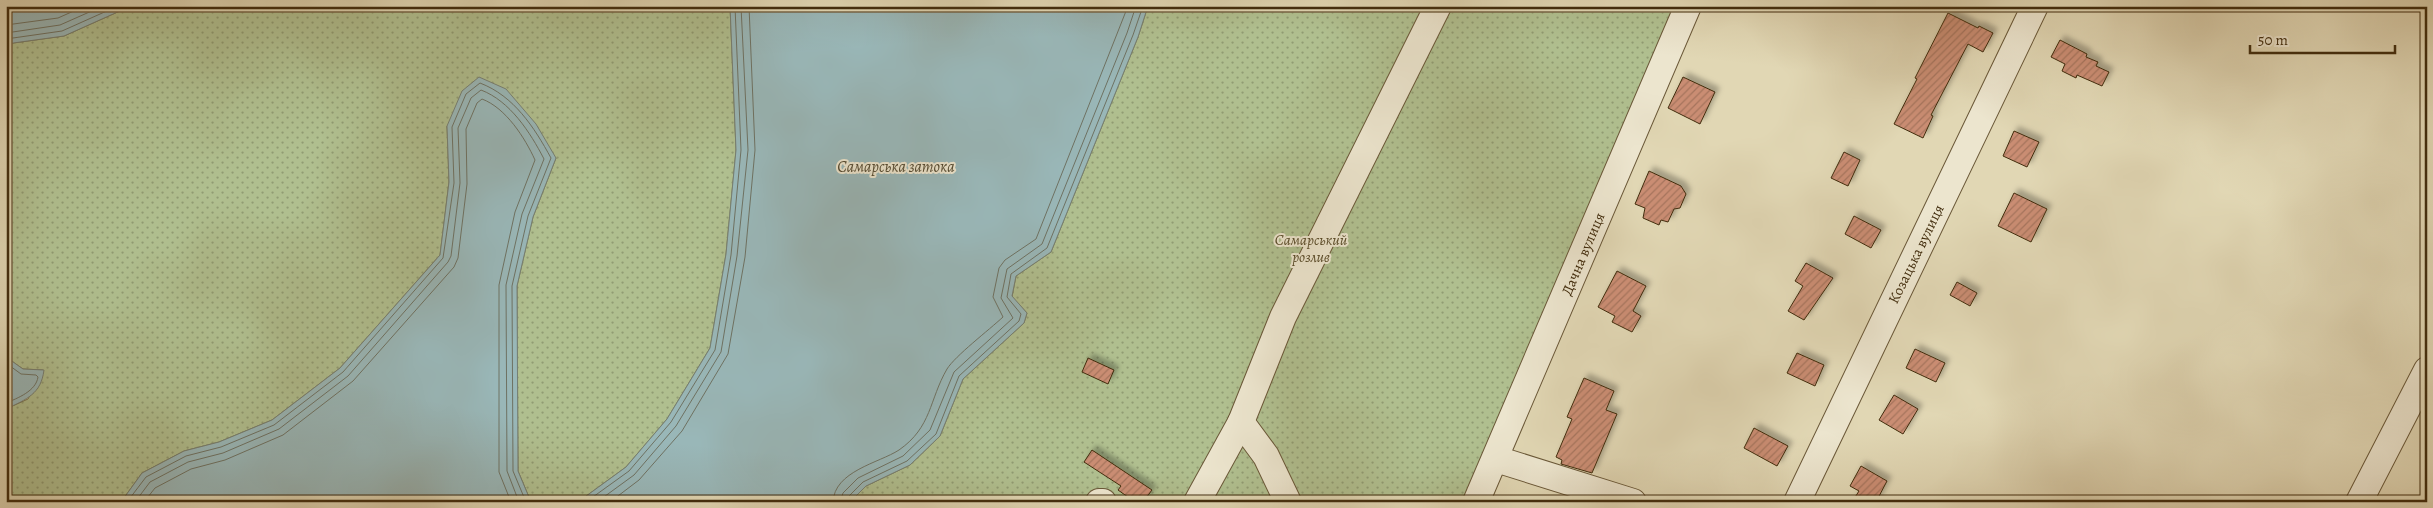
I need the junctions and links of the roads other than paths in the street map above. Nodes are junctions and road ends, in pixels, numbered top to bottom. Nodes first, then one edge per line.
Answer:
1 (1438, 6) edge
2 (1688, 6) edge
3 (2034, 6) edge
4 (2427, 370) edge
5 (1241, 422) junction
6 (1496, 459) junction
7 (1197, 502) edge
8 (1288, 502) edge
9 (1476, 502) edge
10 (1633, 502) edge
11 (1797, 502) edge
12 (2359, 502) edge

1 - 5 street
2 - 6 street, Дачна вулиця
3 - 11 street, Козацька вулиця
4 - 12 street
5 - 7 street
5 - 8 street
6 - 9 street, Дачна вулиця
6 - 10 street

